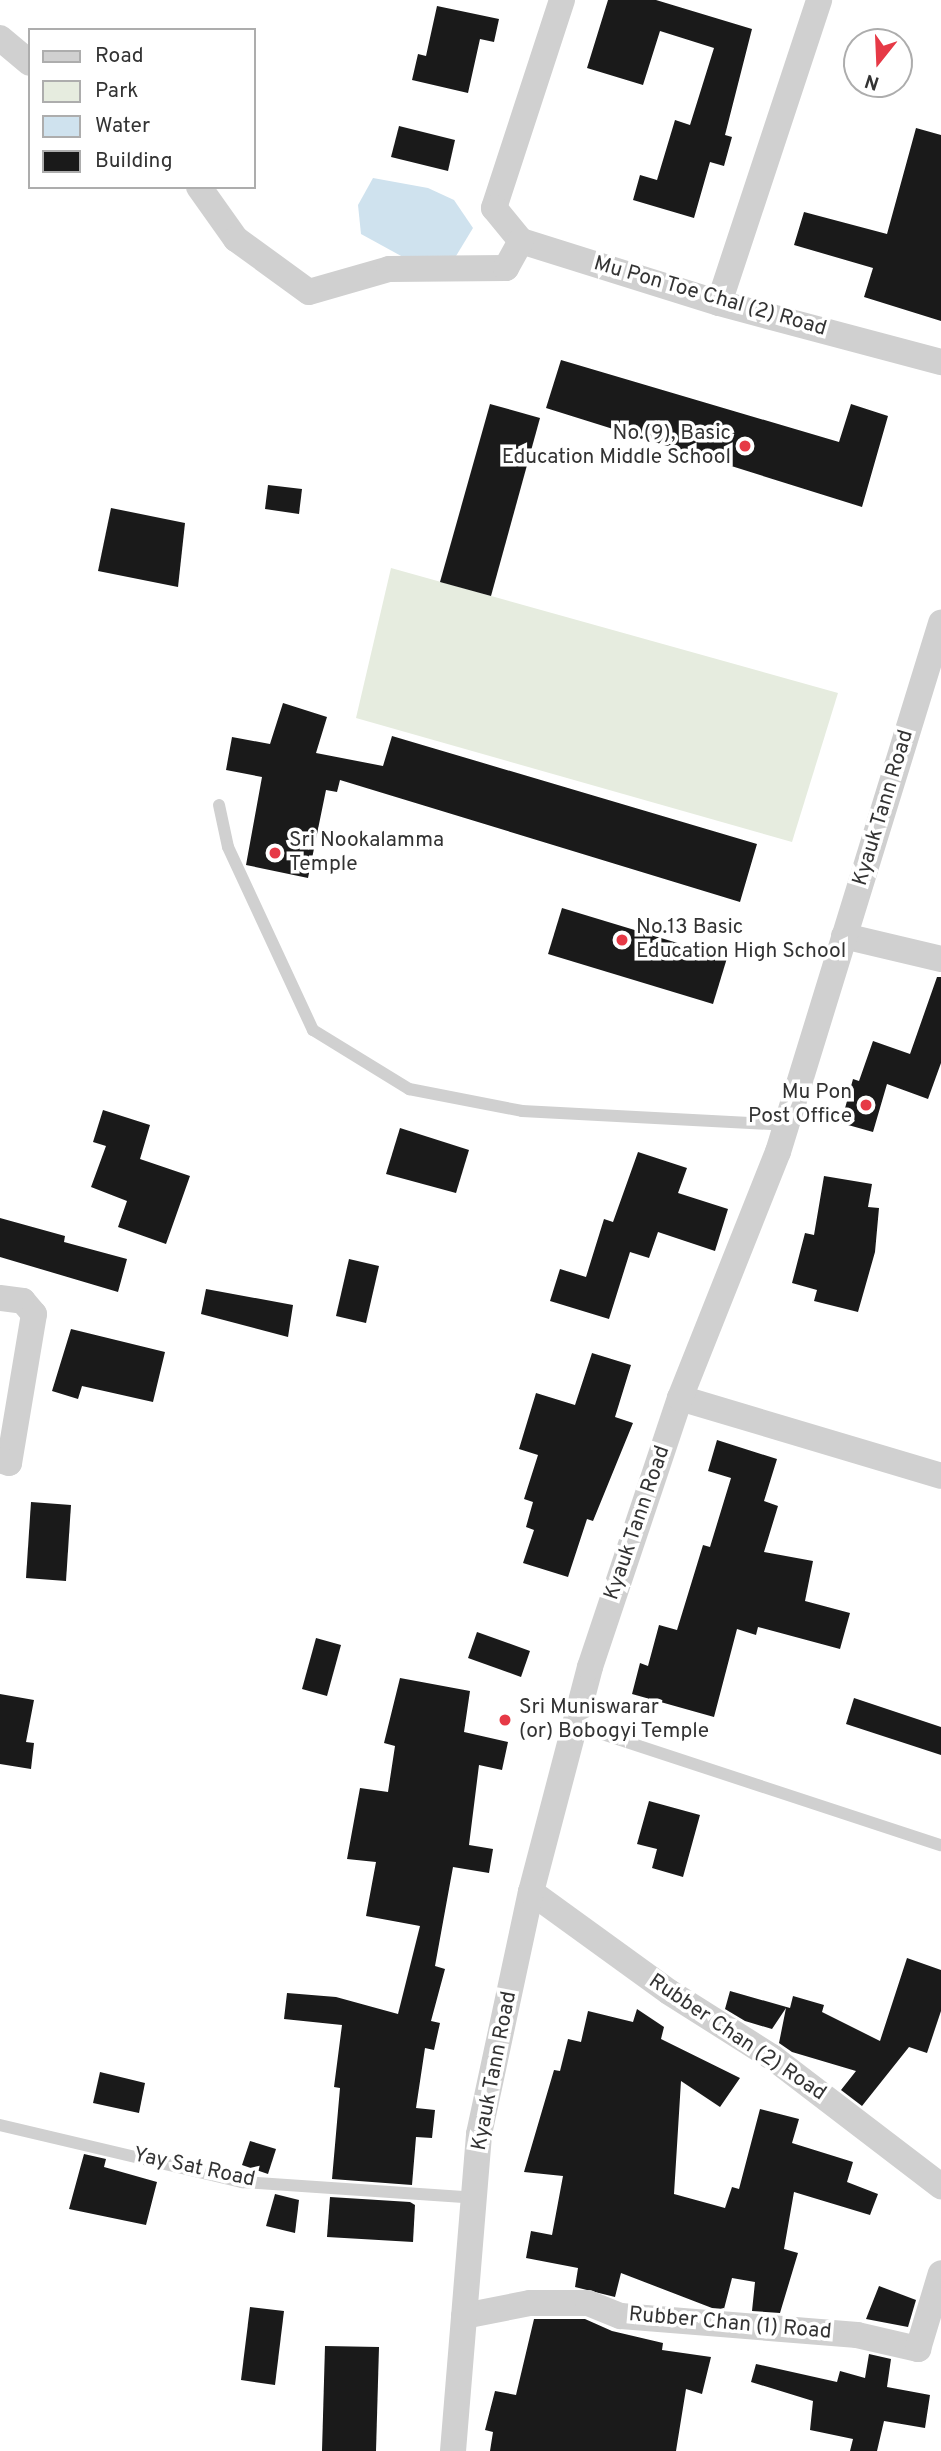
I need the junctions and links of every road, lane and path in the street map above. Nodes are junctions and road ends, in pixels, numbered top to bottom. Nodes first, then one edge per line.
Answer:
1 (562, 0) edge
2 (819, 0) edge
3 (0, 38) edge
4 (28, 61) edge
5 (200, 189) edge
6 (521, 241) junction
7 (719, 303) junction
8 (941, 362) edge
9 (941, 623) edge
10 (219, 805) dead end
11 (845, 936) junction
12 (941, 959) edge
13 (786, 1125) junction
14 (0, 1298) edge
15 (680, 1398) junction
16 (0, 1460) edge
17 (941, 1476) edge
18 (575, 1725) junction
19 (941, 1845) edge
20 (531, 1892) junction
21 (0, 2125) edge
22 (941, 2186) edge
23 (474, 2198) junction
24 (941, 2273) edge
25 (464, 2316) junction
26 (453, 2451) edge

1 - 6 street
2 - 7 street
3 - 4 street
5 - 6 street
6 - 7 street, Mu Pon Toe Chal (2) Road
7 - 8 street, Mu Pon Toe Chal (2) Road
9 - 11 street, Kyauk Tann Road
10 - 13 lane
11 - 12 street
11 - 13 street, Kyauk Tann Road
13 - 15 street, Kyauk Tann Road
14 - 16 street
15 - 17 street
15 - 18 street, Kyauk Tann Road
18 - 19 lane
18 - 20 street, Kyauk Tann Road
20 - 22 street, Rubber Chan (2) Road
20 - 23 street, Kyauk Tann Road
21 - 23 lane, Yay Sat Road
23 - 25 street, Kyauk Tann Road
24 - 25 street, Rubber Chan (1) Road
25 - 26 street, Kyauk Tann Road

